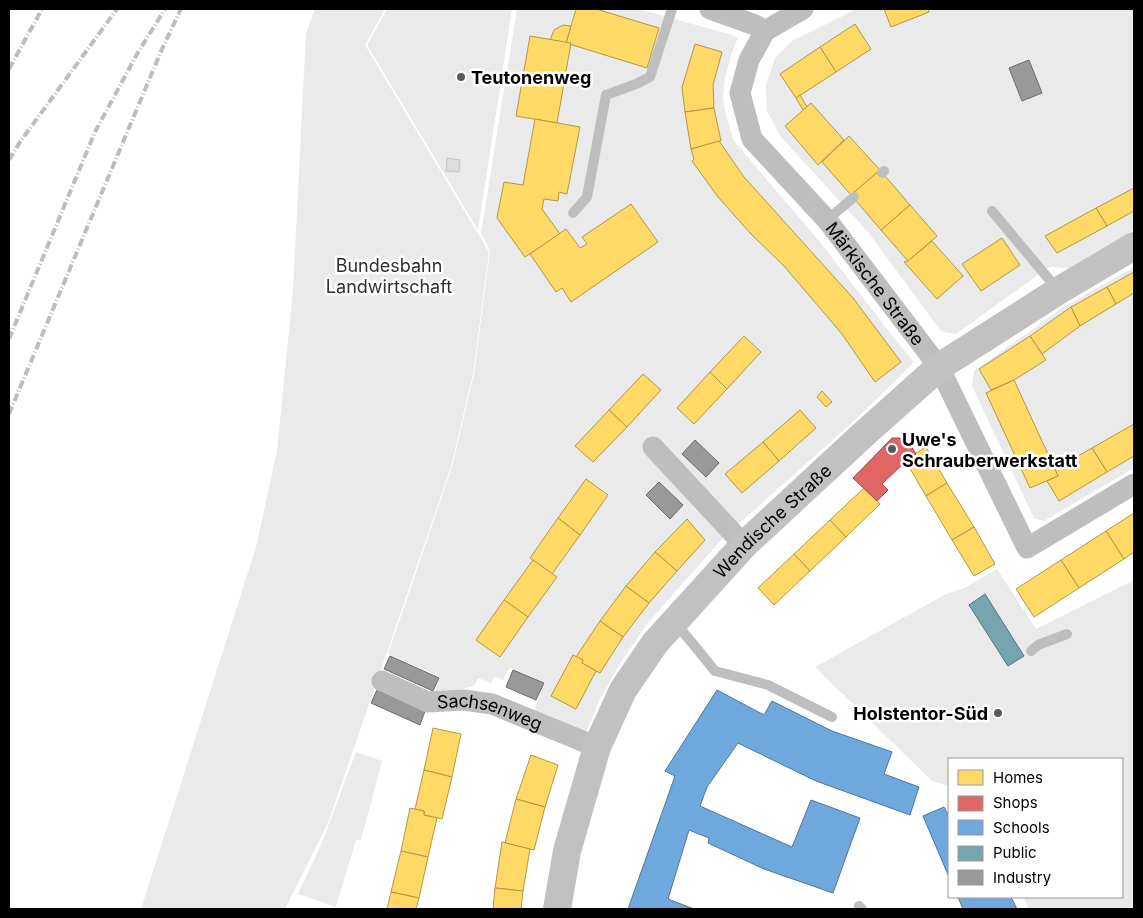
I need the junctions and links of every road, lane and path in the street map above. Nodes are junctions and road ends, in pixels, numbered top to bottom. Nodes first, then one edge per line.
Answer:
1 (672, 9) edge
2 (710, 9) edge
3 (803, 9) edge
4 (765, 31) junction
5 (854, 197) dead end
6 (992, 211) dead end
7 (572, 214) dead end
8 (827, 220) junction
9 (1134, 246) edge
10 (1058, 291) junction
11 (939, 367) junction
12 (653, 447) dead end
13 (1134, 484) edge
14 (744, 545) junction
15 (674, 622) junction
16 (1067, 634) dead end
17 (1031, 650) dead end
18 (382, 681) dead end
19 (832, 717) dead end
20 (596, 747) junction
21 (557, 909) edge

1 - 7 lane
2 - 4 street
3 - 4 street
4 - 8 street, Märkische Straße
5 - 8 lane
6 - 10 lane
8 - 11 street, Märkische Straße
9 - 10 street, Wendische Straße
10 - 11 street, Wendische Straße
11 - 13 street, Märkische Straße
11 - 14 street, Wendische Straße
12 - 14 street
14 - 15 street, Wendische Straße
15 - 19 lane
15 - 20 street, Wendische Straße
16 - 17 lane
18 - 20 street, Sachsenweg
20 - 21 street, Wendische Straße

